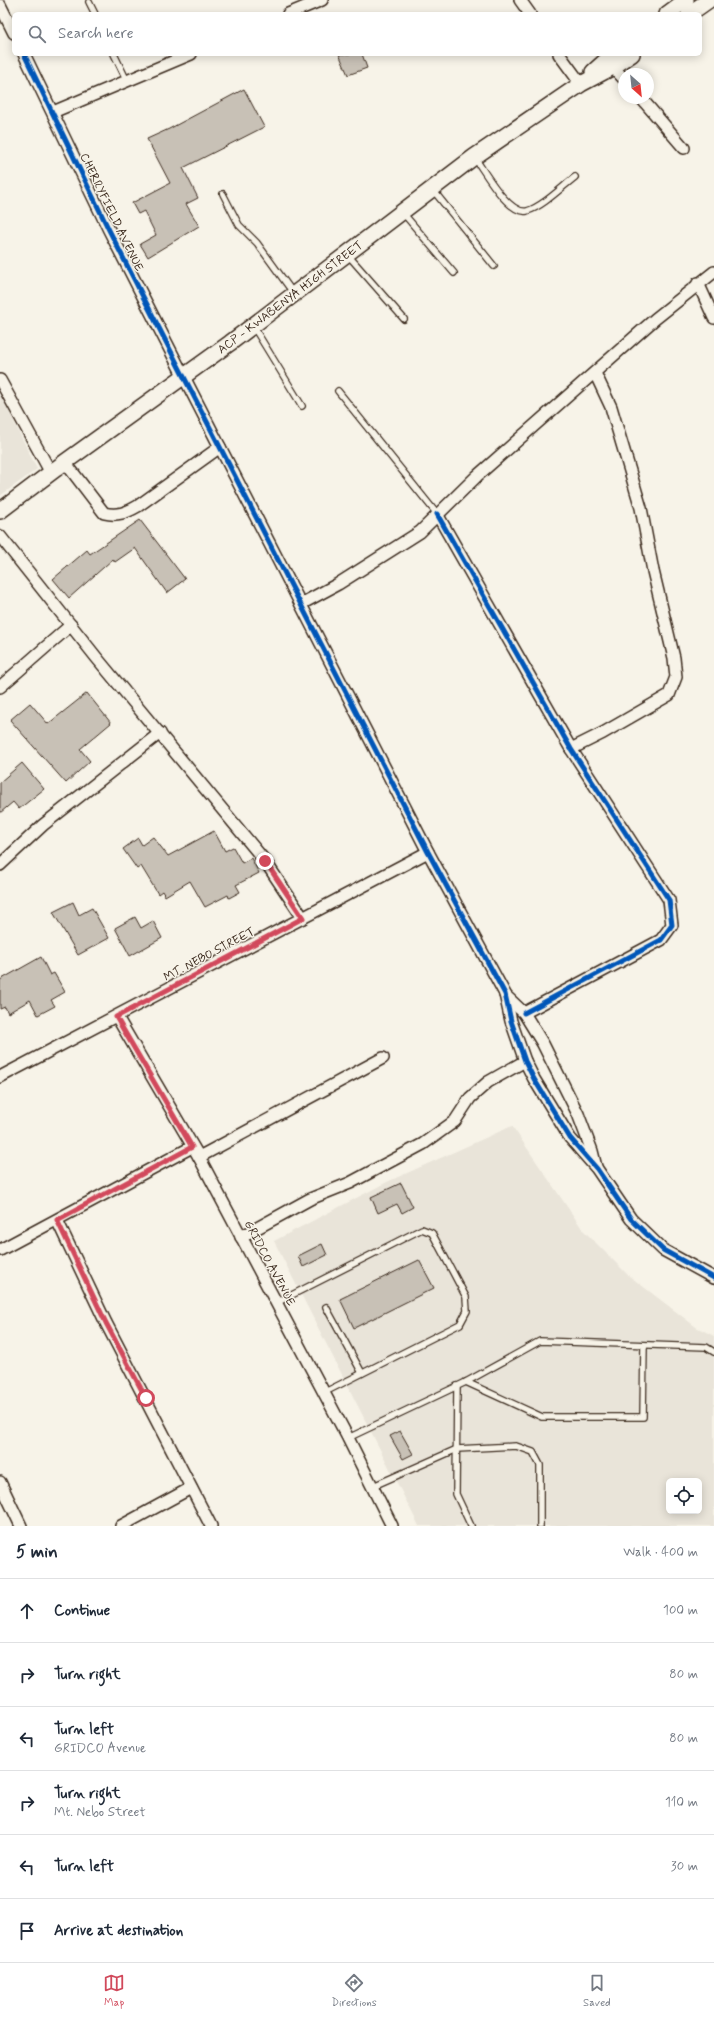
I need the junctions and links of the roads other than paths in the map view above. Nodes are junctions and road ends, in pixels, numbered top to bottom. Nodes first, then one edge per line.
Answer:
1 (322, 0) edge
2 (520, 0) edge
3 (686, 0) edge
4 (709, 0) edge
5 (89, 2) dead end
6 (0, 4) edge
7 (94, 12) edge
8 (293, 12) edge
9 (529, 12) edge
10 (670, 12) edge
11 (692, 12) edge
12 (12, 29) edge
13 (25, 56) edge
14 (115, 56) edge
15 (186, 56) edge
16 (560, 56) edge
17 (626, 56) edge
18 (613, 60) edge
19 (127, 81) junction
20 (581, 84) junction
21 (646, 104) edge
22 (53, 112) junction
23 (684, 148) dead end
24 (474, 157) junction
25 (575, 177) dead end
26 (432, 188) junction
27 (223, 194) dead end
28 (401, 212) junction
29 (347, 254) junction
30 (494, 266) dead end
31 (714, 272) edge
32 (454, 273) dead end
33 (698, 283) junction
34 (294, 295) junction
35 (714, 318) edge
36 (404, 319) dead end
37 (253, 326) junction
38 (595, 373) junction
39 (184, 377) junction
40 (0, 380) edge
41 (338, 391) dead end
42 (302, 406) dead end
43 (220, 448) junction
44 (65, 462) junction
45 (51, 473) junction
46 (0, 512) edge
47 (437, 514) junction
48 (0, 536) edge
49 (301, 604) junction
50 (71, 625) junction
51 (0, 687) edge
52 (160, 733) junction
53 (571, 748) junction
54 (428, 852) junction
55 (0, 865) edge
56 (303, 918) junction
57 (505, 994) junction
58 (524, 1013) junction
59 (116, 1017) junction
60 (383, 1058) dead end
61 (525, 1061) junction
62 (0, 1077) edge
63 (192, 1147) junction
64 (199, 1157) junction
65 (596, 1169) junction
66 (57, 1220) junction
67 (241, 1237) junction
68 (0, 1250) edge
69 (714, 1278) edge
70 (276, 1303) junction
71 (326, 1307) dead end
72 (644, 1345) junction
73 (714, 1352) edge
74 (362, 1373) junction
75 (466, 1382) junction
76 (457, 1386) junction
77 (323, 1393) junction
78 (348, 1438) junction
79 (457, 1449) junction
80 (0, 1482) edge
81 (371, 1487) junction
82 (191, 1488) junction
83 (20, 1526) edge
84 (121, 1526) edge
85 (211, 1526) edge
86 (392, 1526) edge
87 (470, 1526) edge
88 (540, 1526) edge

1 - 8 street
2 - 9 street
3 - 10 main road
4 - 11 main road
5 - 7 lane
6 - 12 street
13 - 22 street, CHERRYFIELD AVENUE
14 - 19 lane
15 - 19 street
16 - 20 street
17 - 18 main road, ACP - KWABENYA HIGH STREET
18 - 20 main road, ACP - KWABENYA HIGH STREET
19 - 22 street
20 - 24 main road, ACP - KWABENYA HIGH STREET
21 - 23 street
22 - 39 street, CHERRYFIELD AVENUE
24 - 25 lane
24 - 26 main road, ACP - KWABENYA HIGH STREET
26 - 28 main road, ACP - KWABENYA HIGH STREET
26 - 30 lane
27 - 34 lane
28 - 29 main road, ACP - KWABENYA HIGH STREET
28 - 32 lane
29 - 34 main road, ACP - KWABENYA HIGH STREET
29 - 36 lane
31 - 33 street
33 - 35 street
33 - 38 street
34 - 37 main road, ACP - KWABENYA HIGH STREET
37 - 39 main road, ACP - KWABENYA HIGH STREET
37 - 42 lane
38 - 47 street
38 - 53 street
39 - 43 street, CHERRYFIELD AVENUE
39 - 44 main road, ACP - KWABENYA HIGH STREET
40 - 45 street
41 - 47 lane
43 - 44 street
43 - 49 street, CHERRYFIELD AVENUE
44 - 45 main road, ACP - KWABENYA HIGH STREET
45 - 46 main road, ACP - KWABENYA HIGH STREET
47 - 49 street
47 - 53 street
48 - 50 street
49 - 54 street, CHERRYFIELD AVENUE
50 - 51 street
50 - 52 street
52 - 55 street
52 - 56 street
53 - 58 street
54 - 56 street, MT. NEBO STREET
54 - 57 street, CHERRYFIELD AVENUE
56 - 59 street, MT. NEBO STREET
57 - 58 street
57 - 61 street
58 - 65 street
59 - 62 street, MT. NEBO STREET
59 - 63 street, GRIDCO AVENUE
60 - 64 street
61 - 65 street
61 - 67 street
63 - 64 street, GRIDCO AVENUE
63 - 66 street
64 - 67 street, GRIDCO AVENUE
65 - 69 street
66 - 68 street
66 - 82 street
67 - 70 street, GRIDCO AVENUE
70 - 74 lane
70 - 77 street, GRIDCO AVENUE
71 - 74 lane
72 - 73 lane
72 - 75 lane
72 - 75 lane
74 - 77 lane
75 - 76 lane
76 - 78 lane
76 - 79 lane
77 - 78 street, GRIDCO AVENUE
78 - 81 street, GRIDCO AVENUE
79 - 81 lane
79 - 87 lane
79 - 88 lane
80 - 83 street
81 - 86 street, GRIDCO AVENUE
82 - 84 street
82 - 85 street

